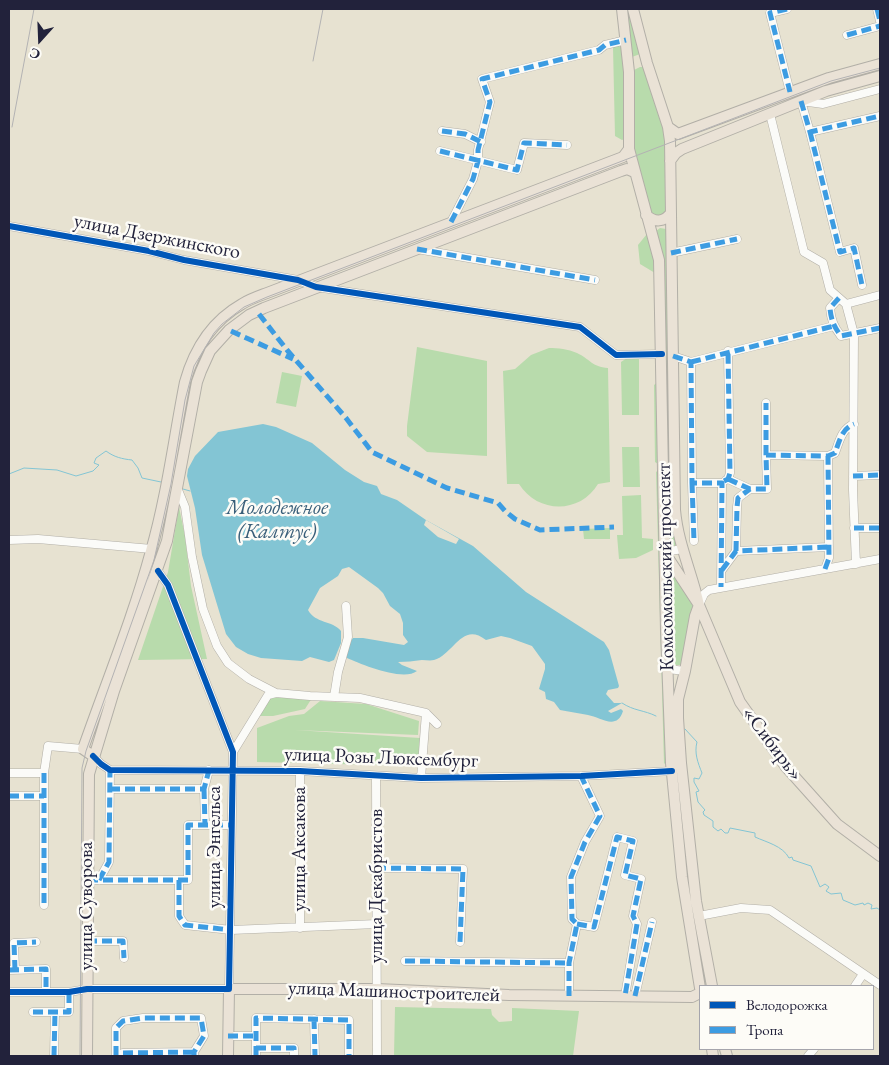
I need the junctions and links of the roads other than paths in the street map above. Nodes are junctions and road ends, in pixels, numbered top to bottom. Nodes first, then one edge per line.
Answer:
1 (622, 9) edge
2 (633, 9) edge
3 (788, 9) edge
4 (877, 9) edge
5 (880, 21) edge
6 (880, 26) edge
7 (847, 35) dead end
8 (626, 40) junction
9 (644, 52) junction
10 (628, 58) junction
11 (880, 64) edge
12 (648, 68) junction
13 (629, 72) junction
14 (880, 76) edge
15 (880, 89) edge
16 (790, 92) junction
17 (801, 102) junction
18 (770, 114) junction
19 (880, 116) edge
20 (668, 127) junction
21 (442, 131) dead end
22 (810, 132) junction
23 (481, 142) junction
24 (567, 145) dead end
25 (629, 149) junction
26 (440, 151) dead end
27 (478, 161) junction
28 (670, 162) junction
29 (634, 172) junction
30 (670, 213) junction
31 (646, 215) junction
32 (451, 222) junction
33 (9, 226) edge
34 (671, 231) junction
35 (652, 236) junction
36 (737, 239) dead end
37 (417, 249) junction
38 (671, 253) junction
39 (298, 280) junction
40 (595, 280) dead end
41 (862, 285) dead end
42 (316, 287) junction
43 (880, 296) edge
44 (839, 298) junction
45 (846, 304) junction
46 (834, 326) junction
47 (880, 328) edge
48 (854, 334) junction
49 (728, 352) junction
50 (662, 354) junction
51 (673, 356) junction
52 (691, 362) junction
53 (766, 403) dead end
54 (854, 424) junction
55 (766, 455) junction
56 (828, 456) junction
57 (880, 475) edge
58 (853, 476) junction
59 (725, 481) junction
60 (692, 483) junction
61 (750, 489) junction
62 (178, 490) junction
63 (854, 528) junction
64 (880, 528) edge
65 (9, 540) edge
66 (694, 542) dead end
67 (829, 546) junction
68 (152, 549) junction
69 (682, 549) junction
70 (736, 551) junction
71 (665, 552) junction
72 (880, 559) edge
73 (856, 564) junction
74 (826, 569) junction
75 (722, 570) junction
76 (158, 571) junction
77 (695, 585) junction
78 (721, 588) junction
79 (709, 590) junction
80 (699, 605) junction
81 (346, 606) dead end
82 (668, 669) junction
83 (685, 671) junction
84 (276, 693) junction
85 (334, 697) junction
86 (426, 714) junction
87 (437, 724) dead end
88 (83, 749) junction
89 (232, 752) junction
90 (93, 756) junction
91 (110, 770) junction
92 (209, 770) junction
93 (232, 770) junction
94 (300, 771) junction
95 (672, 771) junction
96 (9, 773) edge
97 (44, 773) junction
98 (376, 776) junction
99 (581, 776) junction
100 (421, 778) junction
101 (110, 789) junction
102 (204, 789) junction
103 (9, 796) edge
104 (44, 796) junction
105 (205, 825) junction
106 (231, 825) junction
107 (690, 844) junction
108 (679, 845) junction
109 (880, 856) edge
110 (376, 868) junction
111 (88, 880) junction
112 (99, 880) junction
113 (179, 880) junction
114 (44, 905) dead end
115 (699, 916) junction
116 (652, 922) dead end
117 (377, 924) junction
118 (577, 924) junction
119 (300, 928) junction
120 (230, 930) junction
121 (87, 941) junction
122 (36, 942) dead end
123 (460, 942) dead end
124 (124, 958) dead end
125 (404, 961) dead end
126 (569, 963) junction
127 (12, 970) edge
128 (863, 974) junction
129 (700, 985) edge
130 (712, 985) edge
131 (856, 985) edge
132 (880, 985) edge
133 (87, 989) junction
134 (229, 989) junction
135 (377, 989) junction
136 (9, 992) edge
137 (46, 992) junction
138 (69, 992) junction
139 (699, 993) edge
140 (569, 996) junction
141 (630, 996) junction
142 (33, 1012) dead end
143 (55, 1012) junction
144 (314, 1019) junction
145 (228, 1036) junction
146 (256, 1036) junction
147 (256, 1048) junction
148 (119, 1054) edge
149 (194, 1054) edge
150 (54, 1056) edge
151 (87, 1056) edge
152 (228, 1056) edge
153 (256, 1056) edge
154 (294, 1056) edge
155 (315, 1056) edge
156 (349, 1056) edge
157 (377, 1056) edge

1 - 8 main road, Комсомольский проспект
2 - 9 main road, Комсомольский проспект
3 - 16 street
4 - 5 street
6 - 7 street
8 - 10 main road, Комсомольский проспект
8 - 23 street
9 - 10 main road
9 - 12 main road, Комсомольский проспект
10 - 13 main road, Комсомольский проспект
11 - 16 main road
12 - 13 main road
12 - 20 main road, Комсомольский проспект
13 - 25 main road, Комсомольский проспект
14 - 17 main road
15 - 17 street
16 - 20 main road
17 - 18 main road
17 - 22 street
18 - 28 main road
18 - 44 street
19 - 22 street
20 - 28 main road, Комсомольский проспект
21 - 23 street
22 - 41 street
23 - 27 street
24 - 27 street
25 - 29 main road, Комсомольский проспект
25 - 32 main road
26 - 27 street
27 - 32 street
28 - 30 main road, Комсомольский проспект
29 - 31 main road, Комсомольский проспект
29 - 37 main road, улица Суворова
30 - 31 main road
30 - 34 main road, Комсомольский проспект
31 - 35 main road, Комсомольский проспект
32 - 39 main road
33 - 39 street, улица Дзержинского
34 - 35 main road
34 - 38 main road, Комсомольский проспект
35 - 50 main road, Комсомольский проспект
36 - 38 street
37 - 40 street
37 - 42 main road, улица Суворова
38 - 51 main road, Комсомольский проспект
39 - 42 street, улица Дзержинского
39 - 68 main road
42 - 50 street, улица Дзержинского
42 - 62 main road, улица Суворова
43 - 45 street
44 - 45 street
44 - 46 street
45 - 48 street
46 - 48 street
46 - 49 street
47 - 48 street
48 - 54 street
49 - 52 street
49 - 59 street
50 - 71 main road, Комсомольский проспект
51 - 52 street
51 - 69 main road, Комсомольский проспект
52 - 60 street
53 - 55 street
54 - 56 street
54 - 58 street
55 - 56 street
55 - 61 street
56 - 67 street
57 - 58 street
58 - 63 street
59 - 60 street
59 - 61 street
59 - 75 street
60 - 66 street
61 - 70 street
62 - 76 main road, улица Суворова
62 - 84 street
63 - 64 street
63 - 73 street
65 - 68 street
67 - 70 street
67 - 74 street
68 - 88 main road
69 - 71 street
69 - 77 main road, «Сибирь»
70 - 75 street
71 - 80 main road, «Сибирь»
71 - 82 main road, Комсомольский проспект
72 - 73 street
73 - 74 street
74 - 78 street
75 - 78 street
76 - 89 street, улица Энгельса
76 - 90 main road, улица Суворова
77 - 79 street
77 - 80 main road, «Сибирь»
78 - 79 street
79 - 80 street
80 - 83 main road, Комсомольский проспект
80 - 109 main road, «Сибирь»
81 - 85 street
82 - 83 street
82 - 95 main road, Комсомольский проспект
83 - 107 main road, Комсомольский проспект
84 - 85 street
84 - 89 street
85 - 86 street
86 - 87 street
86 - 100 street
88 - 90 main road
88 - 97 street
89 - 93 street, улица Энгельса
90 - 91 street
90 - 111 main road, улица Суворова
91 - 92 street, улица Розы Люксембург
91 - 101 street
92 - 93 street, улица Розы Люксембург
92 - 102 street
93 - 94 street, улица Розы Люксембург
93 - 106 street, улица Энгельса
94 - 98 street, улица Розы Люксембург
94 - 119 street, улица Аксакова
95 - 99 street, улица Розы Люксембург
95 - 108 main road, Комсомольский проспект
96 - 97 street
97 - 104 street
98 - 100 street, улица Розы Люксембург
98 - 110 street, улица Декабристов
99 - 100 street, улица Розы Люксембург
99 - 118 street
101 - 102 street
101 - 112 street
102 - 105 street
103 - 104 street
104 - 114 street
105 - 106 street
105 - 113 street
106 - 120 street, улица Энгельса
107 - 108 main road
107 - 115 main road, Комсомольский проспект
108 - 129 main road, Комсомольский проспект
110 - 117 street, улица Декабристов
110 - 123 street
111 - 112 street
111 - 121 main road, улица Суворова
112 - 113 street
113 - 120 street
115 - 128 street
115 - 130 main road, Комсомольский проспект
116 - 141 street
117 - 119 street
117 - 135 street, улица Декабристов
118 - 126 street
118 - 141 street
119 - 120 street
120 - 134 street, улица Энгельса
121 - 124 street
121 - 133 main road, улица Суворова
122 - 127 street
125 - 126 street
126 - 140 street
127 - 137 street
128 - 131 street
128 - 132 street
133 - 134 street, улица Машиностроителей
133 - 138 street, улица Машиностроителей
133 - 151 main road, улица Суворова
134 - 135 main road, улица Машиностроителей
134 - 145 main road, улица Энгельса
135 - 140 main road, улица Машиностроителей
135 - 157 street, улица Декабристов
136 - 137 street, улица Машиностроителей
137 - 138 street, улица Машиностроителей
138 - 143 street
139 - 141 main road, улица Машиностроителей
140 - 141 main road, улица Машиностроителей
142 - 143 street
143 - 150 street
144 - 146 street
144 - 155 street
144 - 156 street
145 - 146 street
145 - 152 main road, улица Энгельса
146 - 147 street
147 - 153 street
147 - 154 street
148 - 149 street
148 - 149 street

